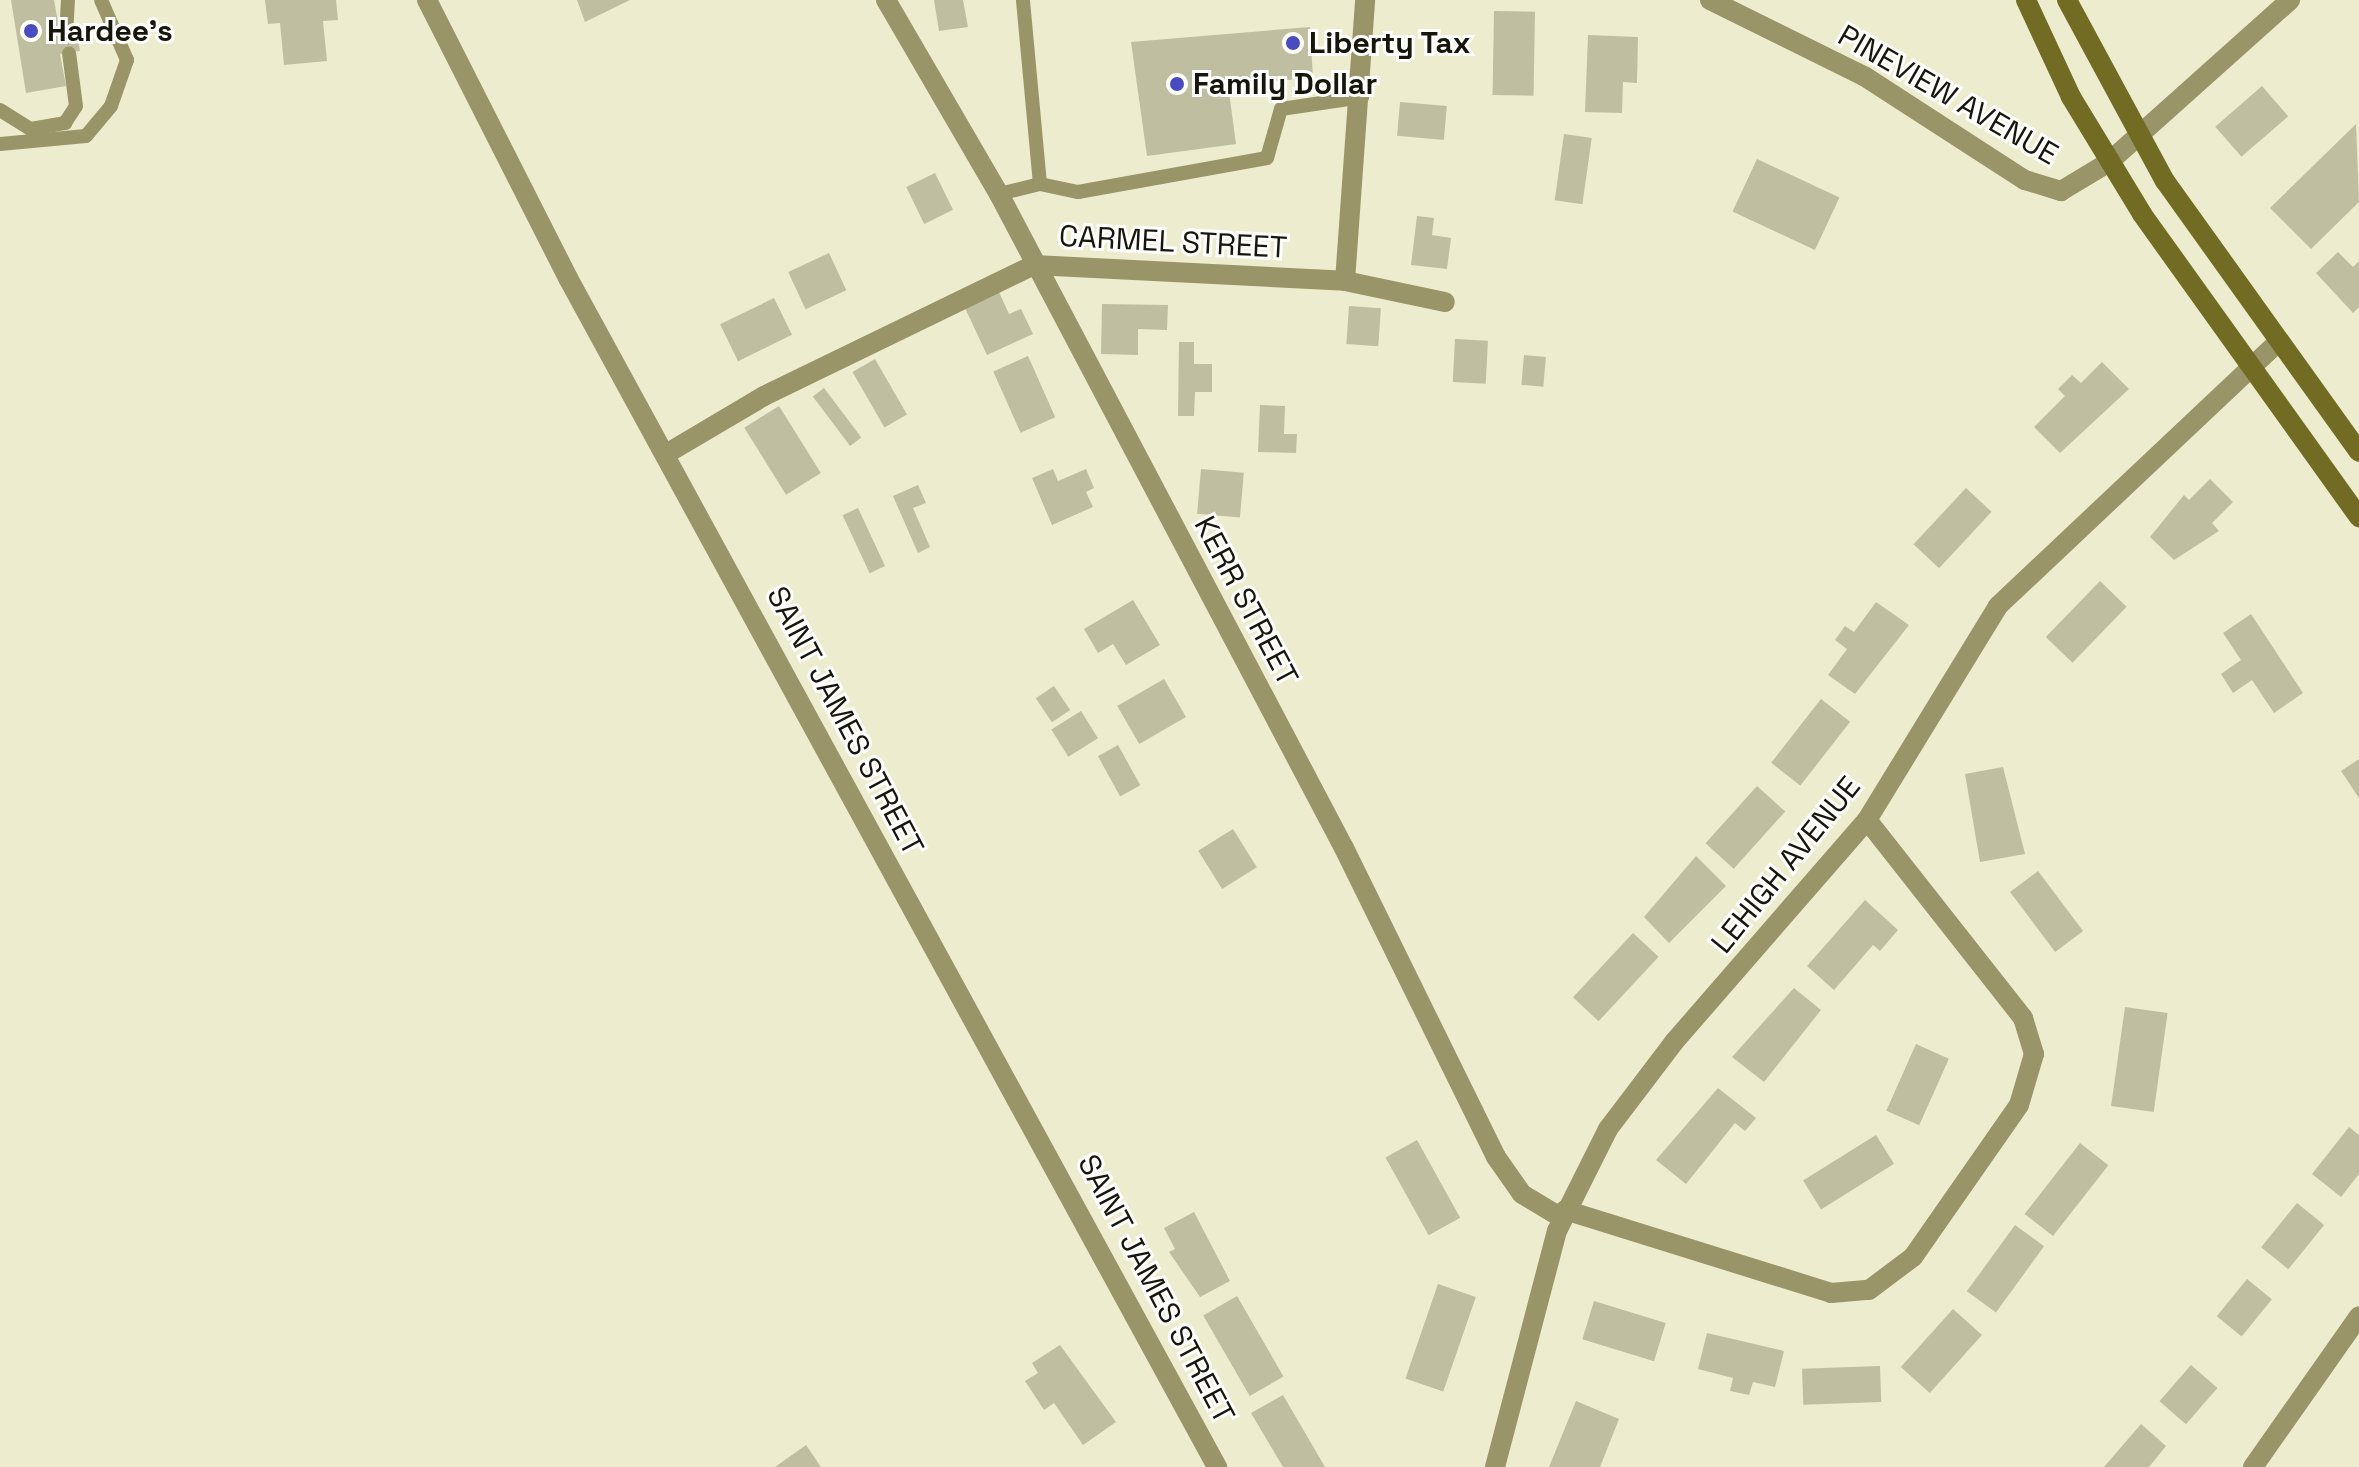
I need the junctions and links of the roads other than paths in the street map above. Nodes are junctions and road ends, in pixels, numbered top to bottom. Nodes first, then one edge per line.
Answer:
1 (68, 0) edge
2 (101, 0) edge
3 (427, 0) edge
4 (886, 0) edge
5 (1023, 0) edge
6 (1365, 0) edge
7 (1710, 0) edge
8 (2026, 0) edge
9 (2067, 0) edge
10 (2290, 0) edge
11 (66, 37) dead end
12 (69, 53) dead end
13 (1362, 97) junction
14 (0, 110) edge
15 (2137, 134) junction
16 (0, 144) edge
17 (2109, 162) junction
18 (1040, 184) junction
19 (999, 194) junction
20 (1034, 265) junction
21 (1345, 281) junction
22 (1445, 302) dead end
23 (2279, 341) junction
24 (2247, 366) junction
25 (2359, 452) edge
26 (666, 454) junction
27 (2359, 517) edge
28 (1867, 820) junction
29 (1564, 1214) junction
30 (2359, 1316) edge
31 (1217, 1467) edge
32 (1495, 1467) edge
33 (2253, 1467) edge

1 - 11 lane
2 - 16 lane
3 - 26 street, SAINT JAMES STREET
4 - 19 street, KERR STREET
5 - 18 lane
6 - 13 street
7 - 17 street, PINEVIEW AVENUE
8 - 17 main road
9 - 15 main road
10 - 15 street, PINEVIEW AVENUE
12 - 14 lane
13 - 18 lane
13 - 21 street
15 - 17 street, PINEVIEW AVENUE
15 - 23 main road
17 - 24 main road
18 - 19 lane
19 - 20 street, KERR STREET
20 - 21 street, CARMEL STREET
20 - 26 street, CARMEL STREET
20 - 29 street, KERR STREET
21 - 22 street, CARMEL STREET
23 - 24 street, LEHIGH AVENUE
23 - 25 main road
24 - 27 main road
24 - 28 street, LEHIGH AVENUE
26 - 31 street, SAINT JAMES STREET
28 - 29 street, LEHIGH AVENUE
28 - 29 street, KERR STREET
29 - 32 street, LEHIGH AVENUE
30 - 33 street

